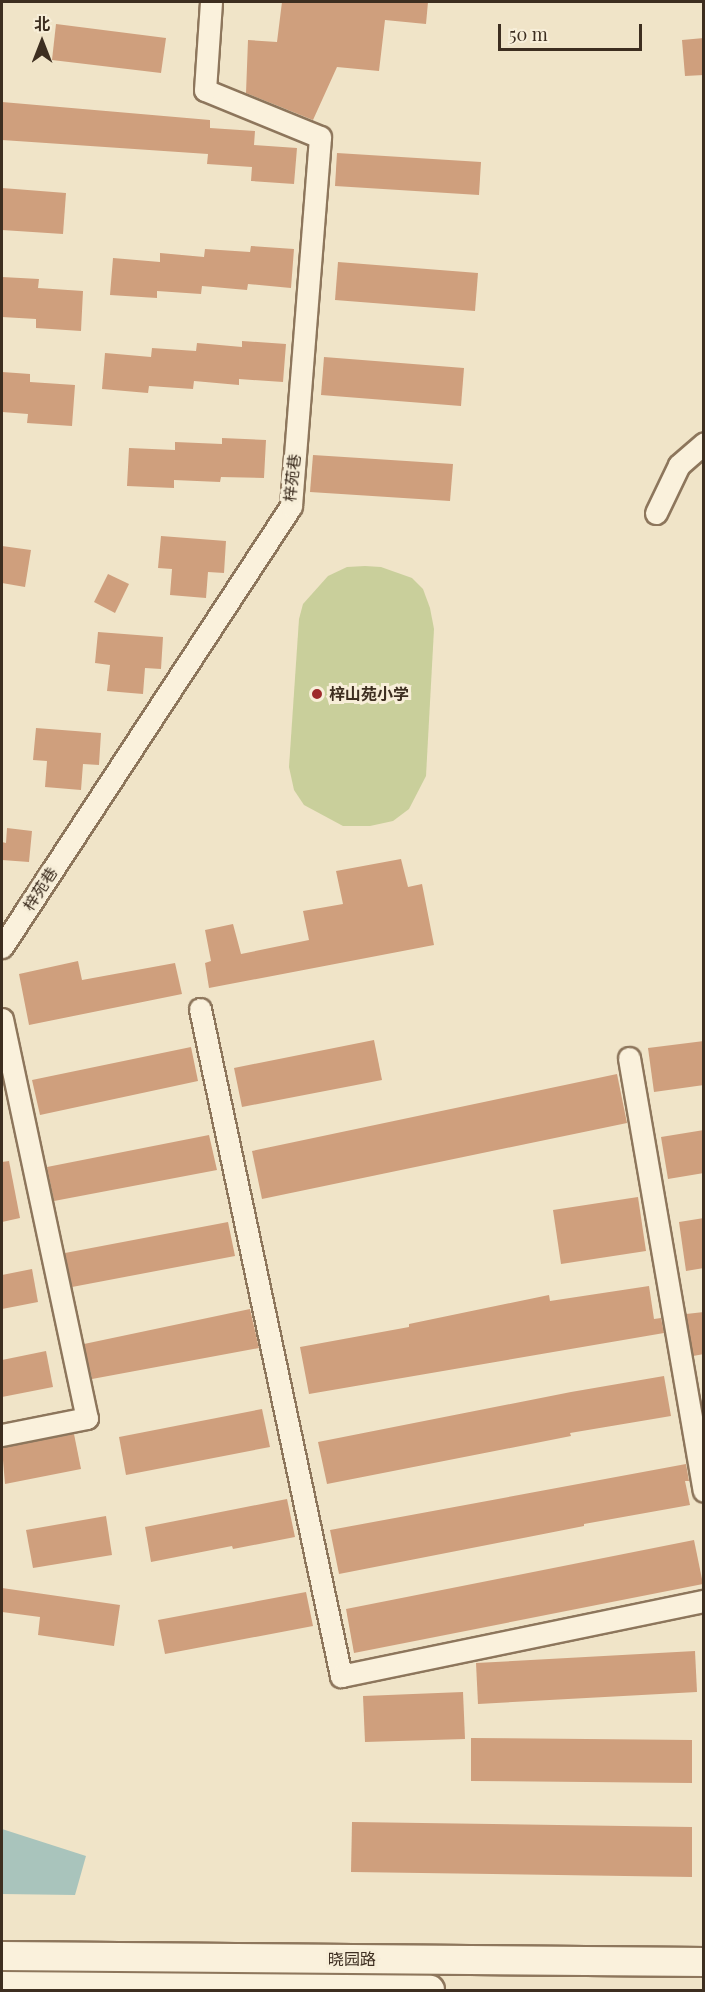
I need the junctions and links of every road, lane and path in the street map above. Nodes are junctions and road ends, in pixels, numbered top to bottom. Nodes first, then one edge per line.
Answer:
1 (211, 2) edge
2 (704, 443) edge
3 (656, 513) dead end
4 (2, 947) edge
5 (200, 1009) dead end
6 (2, 1019) edge
7 (629, 1058) dead end
8 (2, 1435) edge
9 (704, 1491) edge
10 (704, 1601) edge
11 (2, 1956) edge
12 (384, 1959) junction
13 (704, 1962) edge
14 (2, 1986) edge
15 (384, 1990) edge
16 (430, 1990) edge

1 - 4 street, 梓苑巷
2 - 3 street
5 - 10 street
6 - 8 street
7 - 9 street
11 - 12 street, 晓园路
12 - 13 street, 晓园路
12 - 15 street
14 - 15 street, 晓园路
15 - 16 street, 晓园路

